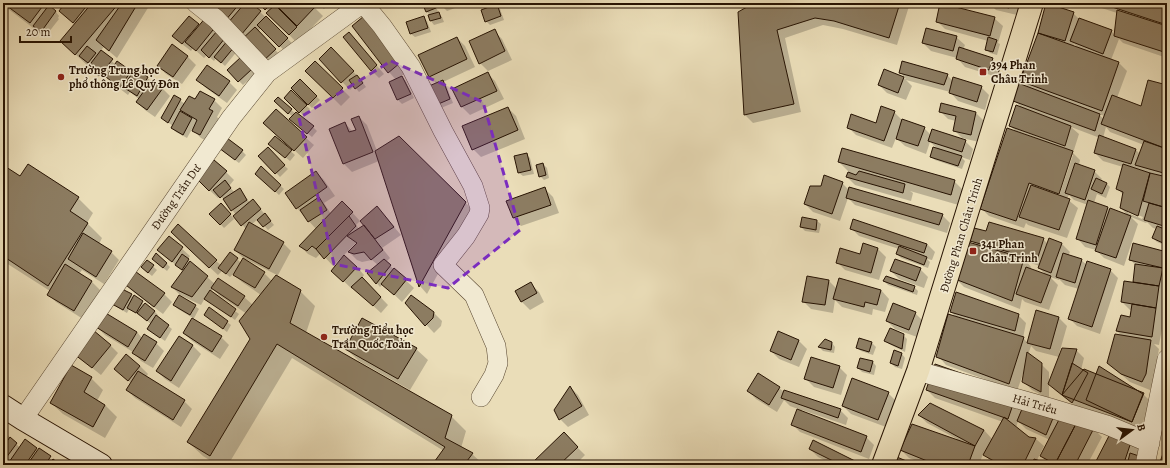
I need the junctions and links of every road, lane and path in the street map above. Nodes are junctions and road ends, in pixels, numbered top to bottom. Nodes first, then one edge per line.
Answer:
1 (196, 3) edge
2 (359, 3) edge
3 (363, 3) edge
4 (1032, 3) edge
5 (267, 73) junction
6 (1167, 359) edge
7 (918, 371) junction
8 (481, 397) dead end
9 (3, 406) edge
10 (22, 420) junction
11 (1150, 443) junction
12 (101, 465) edge
13 (883, 465) edge
14 (1145, 465) edge

1 - 5 street
2 - 5 street, Đường Trần Dư
3 - 8 street
4 - 7 main road, Đường Phan Châu Trinh
5 - 10 street, Đường Trần Dư
6 - 11 street
7 - 11 street, Hải Triều
7 - 13 main road, Đường Phan Châu Trinh
9 - 10 street
10 - 12 street
11 - 14 street

